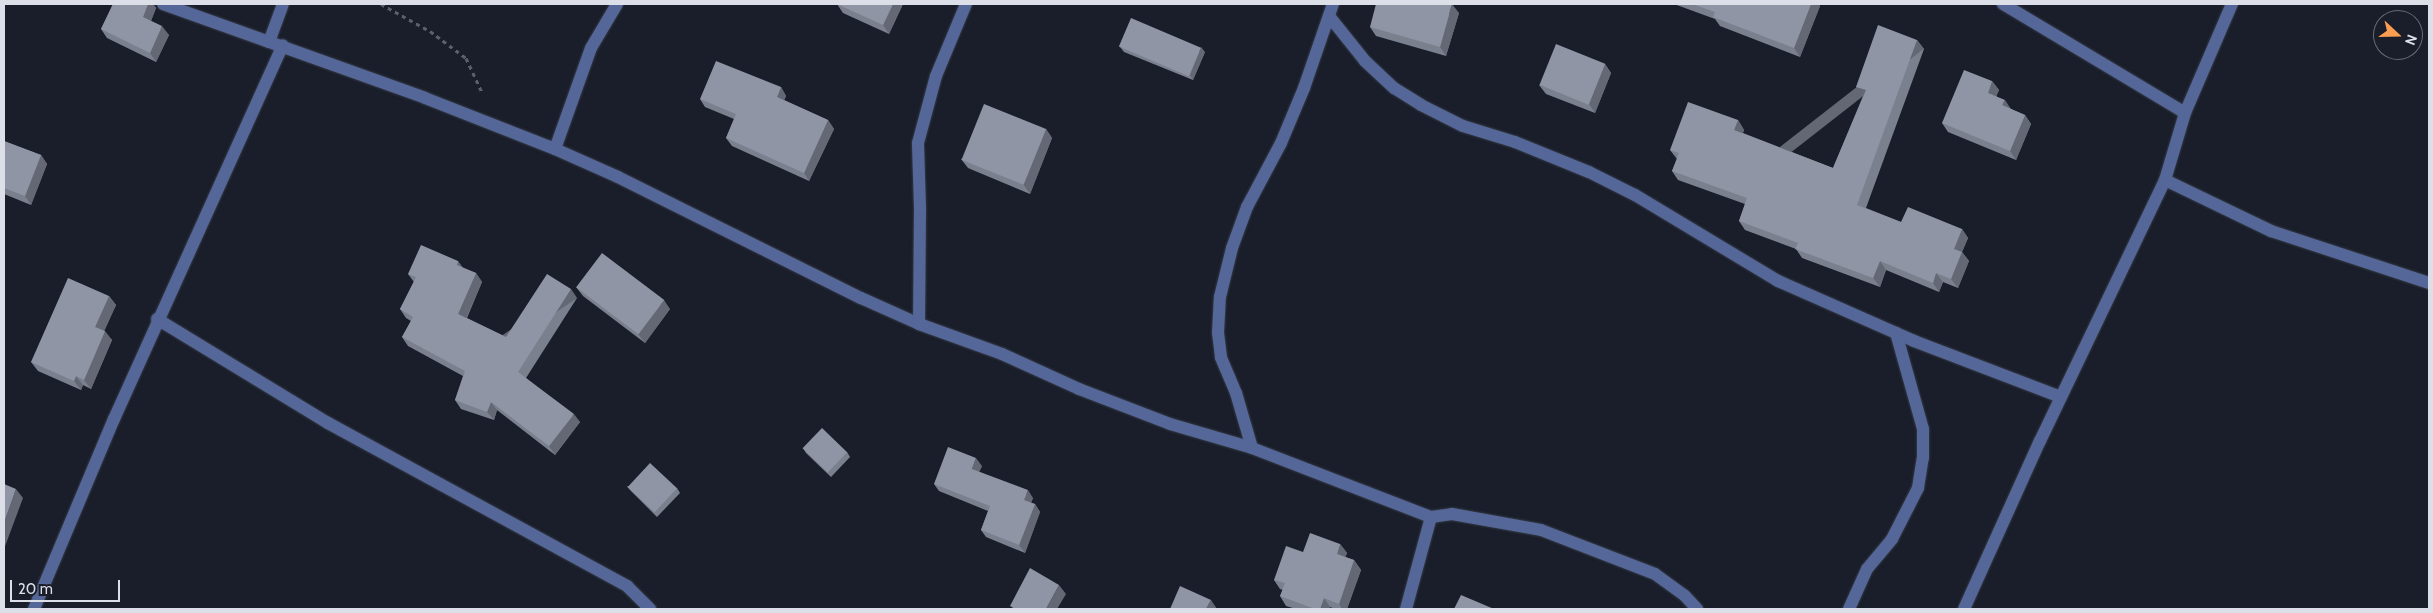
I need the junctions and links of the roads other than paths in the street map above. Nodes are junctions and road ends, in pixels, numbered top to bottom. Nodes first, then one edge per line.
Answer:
1 (163, 4) edge
2 (283, 4) edge
3 (617, 4) edge
4 (966, 4) edge
5 (1333, 4) edge
6 (2003, 4) edge
7 (2232, 4) edge
8 (1329, 16) junction
9 (268, 42) junction
10 (283, 45) junction
11 (2185, 113) junction
12 (555, 149) junction
13 (2165, 180) junction
14 (2429, 283) edge
15 (158, 320) junction
16 (919, 324) junction
17 (1896, 333) junction
18 (2061, 397) junction
19 (1252, 448) junction
20 (1431, 517) junction
21 (34, 609) edge
22 (650, 609) edge
23 (1406, 609) edge
24 (1697, 609) edge
25 (1849, 609) edge
26 (1964, 609) edge

1 - 9 street
2 - 9 street
3 - 12 street
4 - 16 street
5 - 8 street
6 - 11 street
7 - 11 street
8 - 17 street
8 - 19 street
9 - 10 street
10 - 12 street
10 - 15 street
11 - 13 street
12 - 16 street
13 - 14 street
13 - 18 street
15 - 21 street
15 - 22 street
16 - 19 street
17 - 18 street
17 - 25 street
18 - 26 street
19 - 20 street
20 - 23 street
20 - 24 street

